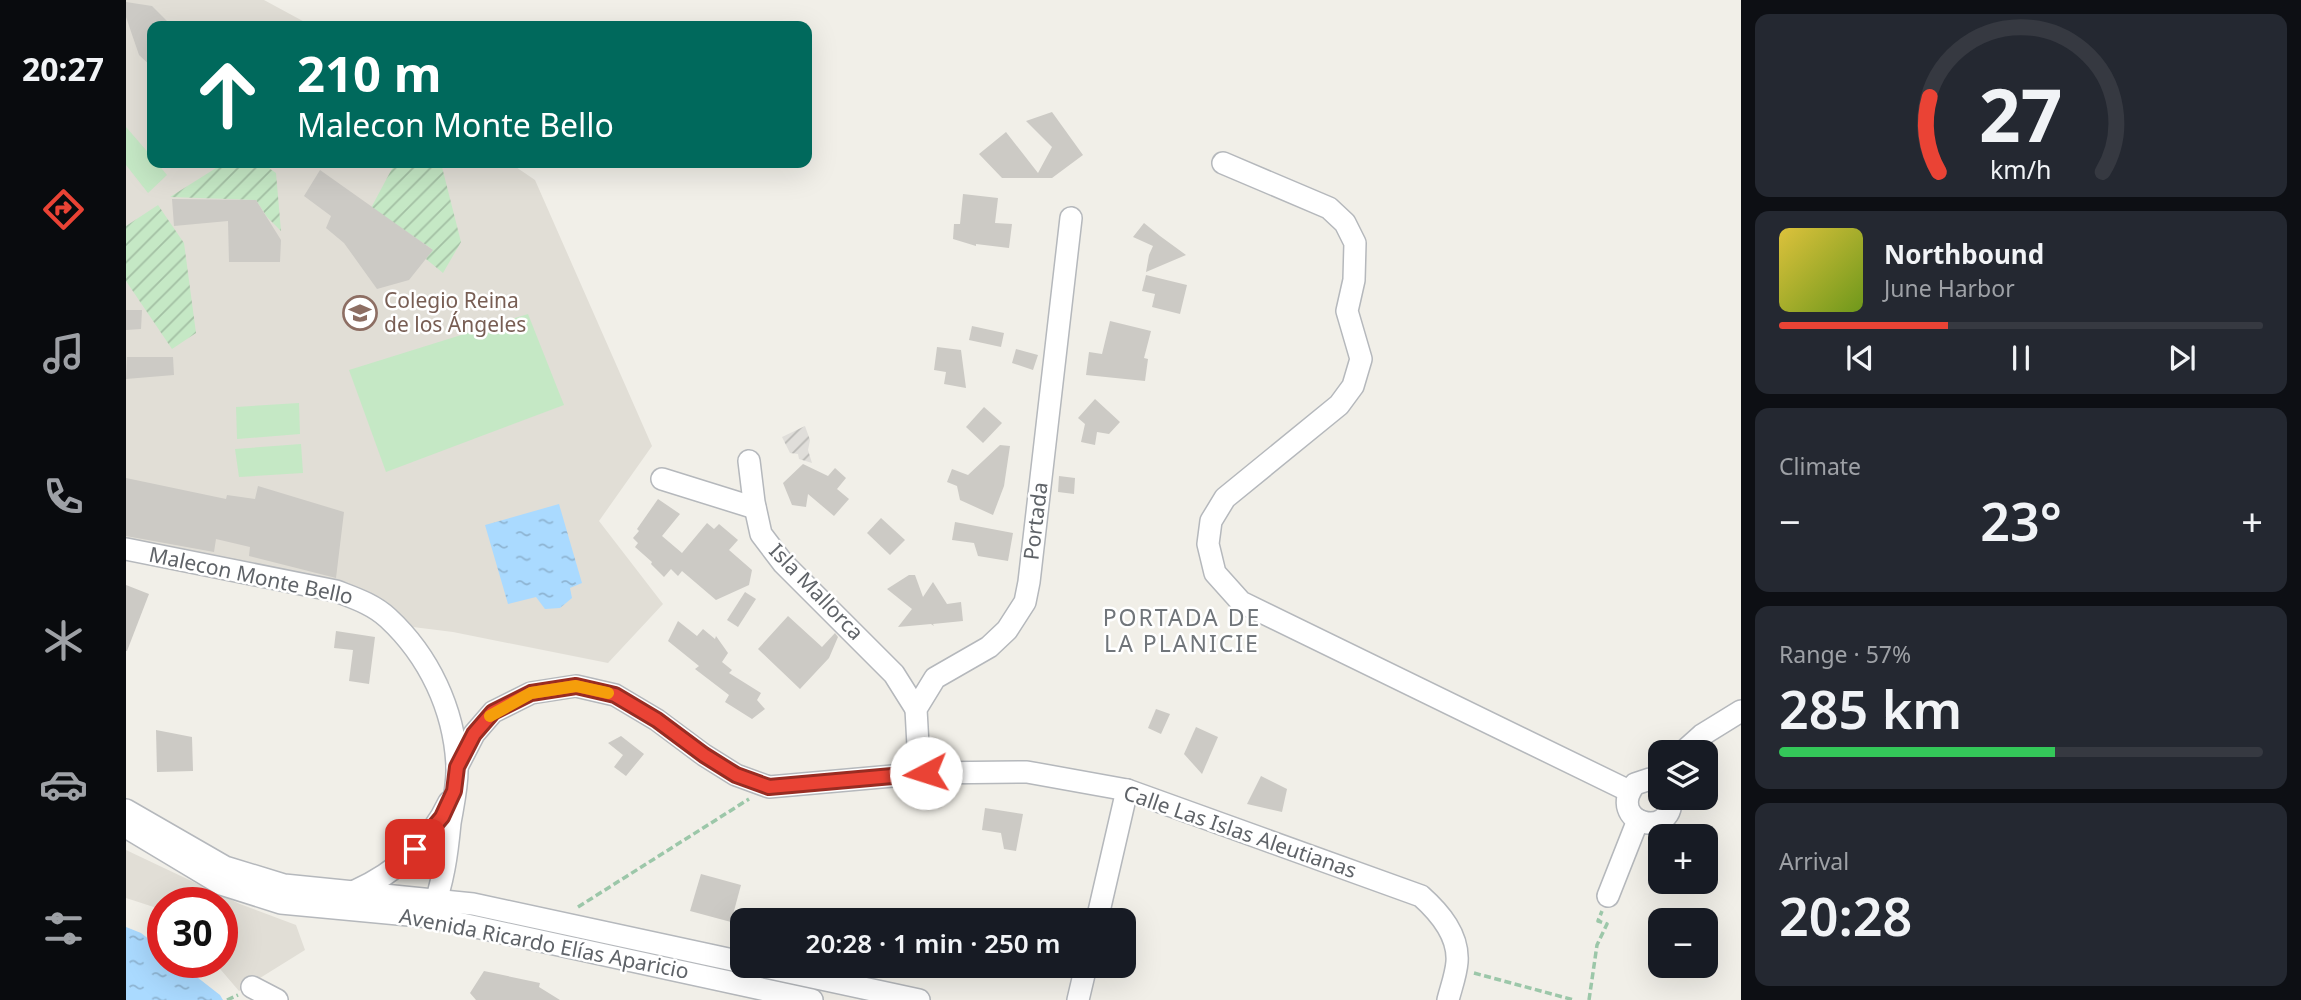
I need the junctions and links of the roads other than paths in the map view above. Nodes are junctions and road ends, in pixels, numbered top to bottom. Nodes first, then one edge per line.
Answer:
1 (1223, 163) dead end
2 (1071, 218) dead end
3 (749, 461) dead end
4 (662, 479) dead end
5 (755, 508) junction
6 (126, 549) edge
7 (894, 674) junction
8 (935, 678) junction
9 (916, 709) junction
10 (1741, 711) edge
11 (1696, 740) edge
12 (457, 767) junction
13 (926, 773) junction
14 (1648, 780) edge
15 (1126, 790) junction
16 (454, 791) junction
17 (1629, 791) junction
18 (126, 810) edge
19 (1669, 810) edge
20 (1638, 820) junction
21 (126, 827) edge
22 (405, 859) junction
23 (445, 875) junction
24 (353, 892) junction
25 (1608, 897) road end
26 (472, 904) junction
27 (421, 907) junction
28 (1100, 908) edge
29 (516, 913) junction
30 (511, 935) junction
31 (730, 959) edge
32 (817, 978) edge
33 (1083, 978) edge
34 (252, 987) dead end
35 (277, 1000) edge
36 (811, 1000) edge
37 (919, 1000) edge
38 (1078, 1000) edge
39 (1448, 1000) edge

1 - 17 street
2 - 8 street, Portada
3 - 5 street, Isla Mallorca
4 - 5 street
5 - 7 street, Isla Mallorca
6 - 12 street, Malecon Monte Bello
7 - 8 street
7 - 9 street, Isla Mallorca
8 - 9 street, Portada
9 - 13 street
10 - 11 street
12 - 13 street, Calle Las Islas Aleutianas
12 - 16 street, Malecon Monte Bello
13 - 15 street, Calle Las Islas Aleutianas
14 - 17 street
15 - 28 street
15 - 39 street, Calle Las Islas Aleutianas
16 - 22 street, Malecon Monte Bello
16 - 23 street, Malecon Monte Bello
17 - 20 street
18 - 24 street, Avenida Ricardo Elías Aparicio
19 - 20 street
20 - 25 street
21 - 27 street, Avenida Ricardo Elías Aparicio
22 - 24 street, Malecon Monte Bello
22 - 27 street
23 - 26 street
23 - 27 street, Malecon Monte Bello
24 - 27 street, Avenida Ricardo Elías Aparicio
26 - 27 street, Avenida Ricardo Elías Aparicio
26 - 29 street, Avenida Ricardo Elías Aparicio
27 - 30 street, Avenida Ricardo Elías Aparicio
29 - 30 street
29 - 31 street, Avenida Ricardo Elías Aparicio
30 - 36 street, Avenida Ricardo Elías Aparicio
32 - 37 street
33 - 38 street
34 - 35 street

